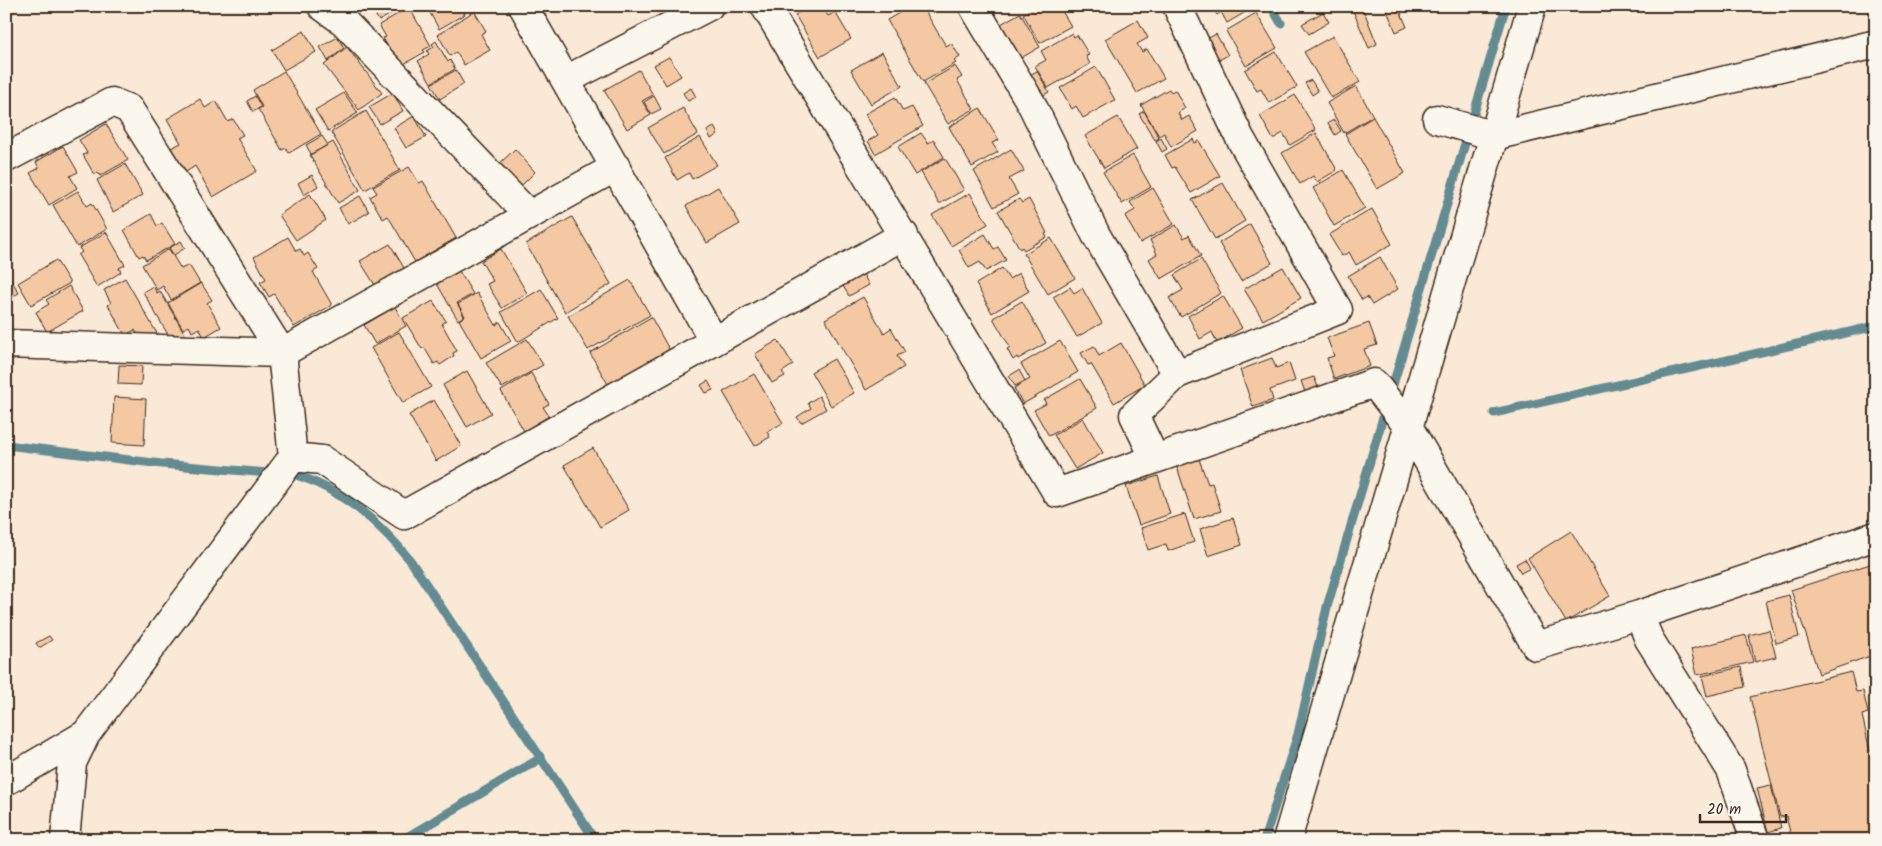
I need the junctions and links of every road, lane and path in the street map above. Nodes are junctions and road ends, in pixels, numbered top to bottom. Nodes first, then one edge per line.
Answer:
1 (322, 6) edge
2 (523, 6) edge
3 (709, 6) edge
4 (765, 6) edge
5 (974, 6) edge
6 (1177, 6) edge
7 (1532, 6) edge
8 (1876, 44) edge
9 (566, 80) junction
10 (1441, 121) dead end
11 (1489, 135) junction
12 (6, 158) edge
13 (616, 167) junction
14 (529, 215) junction
15 (904, 235) junction
16 (714, 341) junction
17 (6, 344) edge
18 (282, 353) junction
19 (1177, 374) junction
20 (1405, 424) junction
21 (293, 457) junction
22 (1155, 459) junction
23 (1876, 536) edge
24 (1639, 615) junction
25 (86, 734) junction
26 (6, 781) edge
27 (65, 840) edge
28 (1287, 840) edge
29 (1755, 840) edge

1 - 14 street
2 - 9 street
3 - 9 street
4 - 15 street
5 - 19 street
6 - 19 street
7 - 11 street
8 - 11 street
9 - 13 street
10 - 11 street
11 - 20 street
12 - 18 street
13 - 14 street
13 - 16 street
14 - 18 street
15 - 16 street
15 - 22 street
16 - 21 street
17 - 18 street
18 - 21 street
19 - 22 street
20 - 22 street
20 - 24 street
20 - 28 street
21 - 25 street
23 - 24 street
24 - 29 street
25 - 26 street
25 - 27 street

